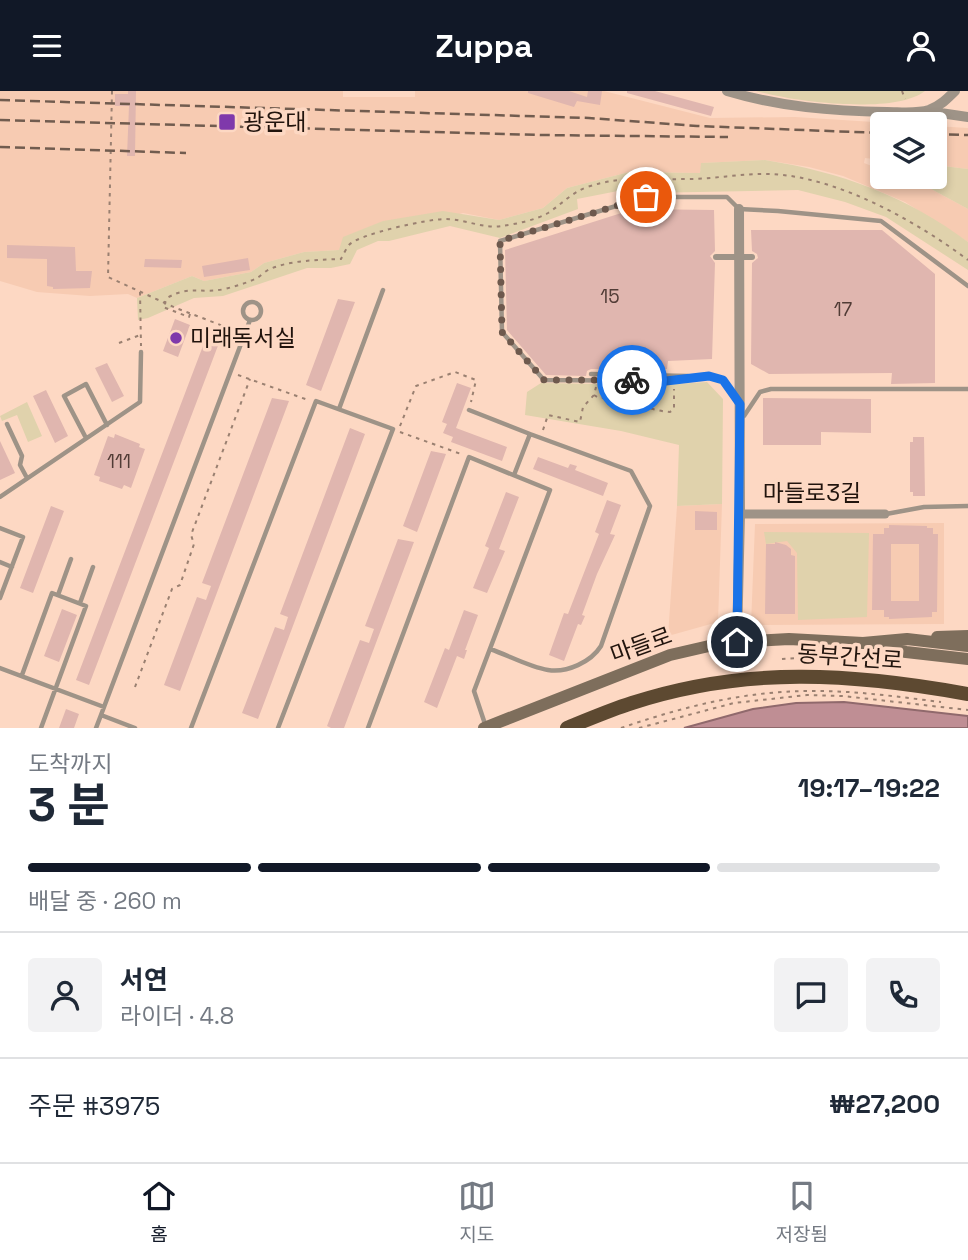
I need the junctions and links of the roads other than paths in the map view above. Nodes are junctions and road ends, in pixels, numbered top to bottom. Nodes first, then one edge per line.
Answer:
1 (727, 91) edge
2 (955, 91) edge
3 (927, 111) junction
4 (968, 117) edge
5 (739, 209) junction
6 (716, 257) dead end
7 (752, 257) dead end
8 (968, 286) edge
9 (383, 290) dead end
10 (250, 320) junction
11 (141, 352) road end
12 (591, 374) dead end
13 (709, 376) junction
14 (968, 389) edge
15 (740, 404) junction
16 (339, 409) junction
17 (469, 410) road end
18 (740, 423) junction
19 (7, 424) dead end
20 (107, 425) junction
21 (530, 434) junction
22 (86, 438) junction
23 (514, 475) junction
24 (27, 478) junction
25 (0, 496) edge
26 (968, 506) edge
27 (885, 514) joint
28 (740, 515) junction
29 (0, 528) edge
30 (71, 559) dead end
31 (0, 562) edge
32 (12, 567) junction
33 (93, 567) dead end
34 (58, 595) junction
35 (0, 598) edge
36 (80, 603) junction
37 (968, 636) edge
38 (908, 639) junction
39 (737, 642) junction
40 (968, 646) edge
41 (863, 648) junction
42 (490, 649) junction
43 (968, 659) edge
44 (0, 668) edge
45 (22, 675) junction
46 (913, 684) junction
47 (968, 686) edge
48 (55, 688) junction
49 (968, 694) edge
50 (104, 707) junction
51 (101, 715) junction
52 (40, 728) edge
53 (96, 728) edge
54 (135, 728) edge
55 (191, 728) edge
56 (278, 728) edge
57 (368, 728) edge
58 (485, 728) edge
59 (567, 728) edge

1 - 3 street
2 - 3 street
3 - 4 street
5 - 8 lane
5 - 13 lane
5 - 15 street
6 - 7 street
9 - 16 lane
10 - 10 lane
10 - 50 lane
11 - 20 lane
12 - 13 lane
13 - 15 lane
14 - 18 lane
15 - 18 street
16 - 55 lane
16 - 56 lane
17 - 21 lane
18 - 28 street
19 - 24 lane
20 - 22 lane
20 - 22 lane
21 - 23 lane
21 - 42 lane
22 - 24 lane
23 - 42 lane
23 - 57 lane
24 - 25 lane
26 - 27 lane
27 - 28 street, 마들로3길
28 - 39 street, 마들로3길
29 - 32 lane
30 - 34 lane
31 - 32 lane
32 - 35 lane
33 - 36 lane
34 - 36 lane
34 - 45 lane
36 - 48 lane
37 - 38 main road
38 - 40 main road, 마들로
38 - 41 main road, 마들로
39 - 41 main road, 마들로
39 - 58 main road, 마들로
41 - 43 main road, 마들로
42 - 58 lane
44 - 45 lane
45 - 48 lane
46 - 47 highway
46 - 49 highway, 동부간선로
46 - 59 highway, 동부간선로
48 - 50 lane
48 - 52 lane
50 - 51 lane
51 - 53 lane
51 - 54 lane

